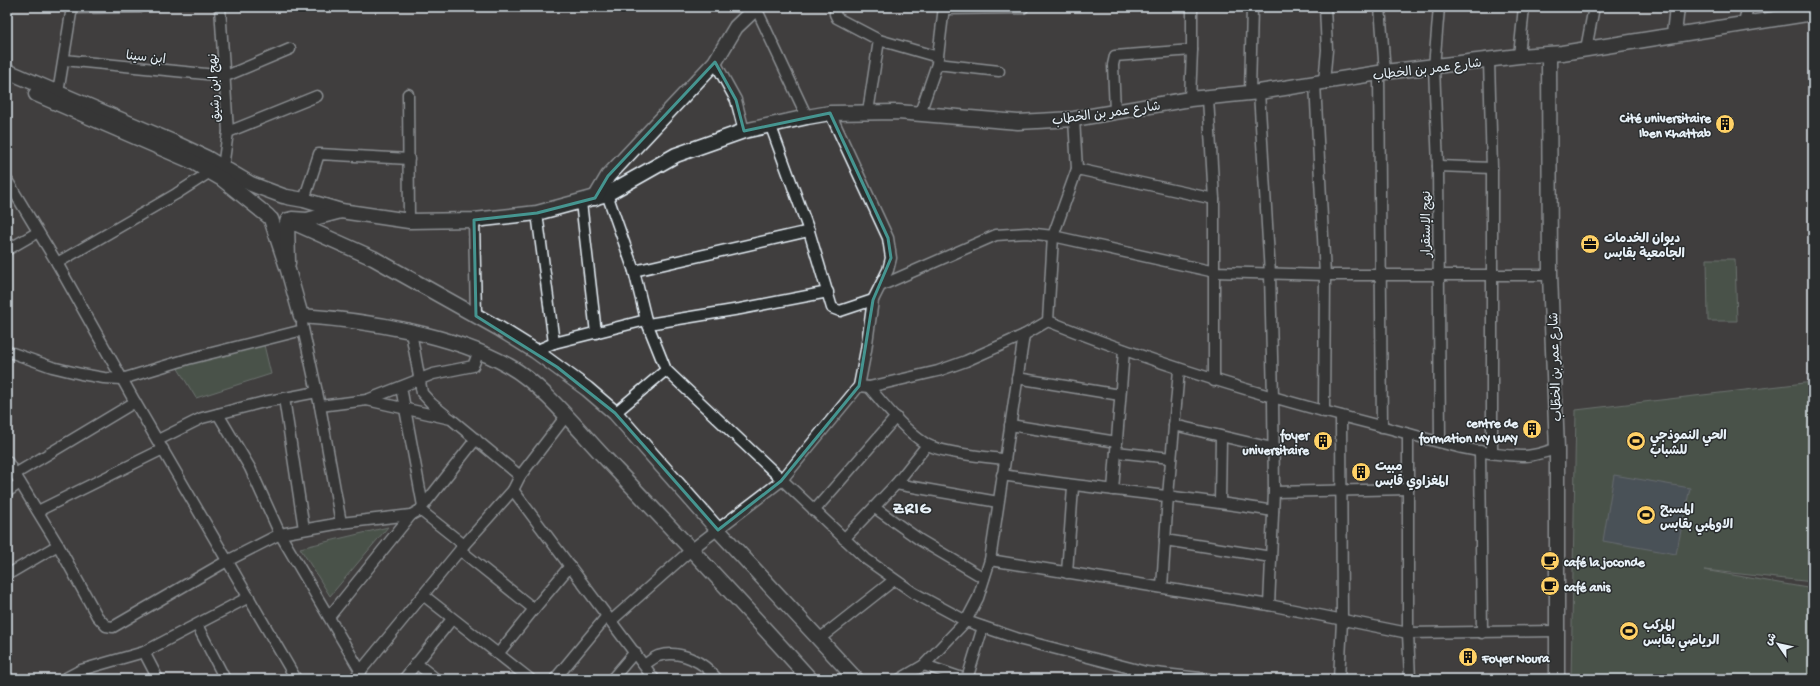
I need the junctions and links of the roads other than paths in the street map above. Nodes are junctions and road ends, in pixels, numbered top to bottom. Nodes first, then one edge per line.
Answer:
1 (140, 7) edge
2 (220, 7) edge
3 (756, 7) edge
4 (836, 7) edge
5 (1192, 7) edge
6 (1252, 7) edge
7 (1325, 7) edge
8 (1380, 7) edge
9 (1439, 7) edge
10 (1524, 7) edge
11 (1594, 7) edge
12 (1676, 7) edge
13 (1748, 7) edge
14 (72, 8) edge
15 (944, 8) edge
16 (1023, 8) dead end
17 (1806, 11) edge
18 (1743, 25) junction
19 (1674, 34) junction
20 (879, 40) junction
21 (290, 49) dead end
22 (1586, 49) junction
23 (1192, 50) junction
24 (1549, 55) junction
25 (1519, 56) junction
26 (64, 60) junction
27 (937, 61) junction
28 (1489, 61) junction
29 (715, 62) junction
30 (1434, 67) junction
31 (7, 71) edge
32 (999, 71) dead end
33 (1382, 73) junction
34 (226, 76) junction
35 (7, 80) edge
36 (1319, 82) junction
37 (1254, 92) junction
38 (58, 93) junction
39 (408, 94) dead end
40 (317, 96) dead end
41 (1208, 98) junction
42 (1190, 100) junction
43 (1115, 111) junction
44 (868, 112) junction
45 (830, 113) junction
46 (920, 113) junction
47 (807, 116) junction
48 (1074, 119) junction
49 (770, 124) junction
50 (744, 131) junction
51 (228, 132) junction
52 (409, 159) junction
53 (1438, 166) junction
54 (1492, 168) junction
55 (216, 169) junction
56 (1077, 169) junction
57 (7, 180) edge
58 (285, 197) junction
59 (594, 198) junction
60 (1214, 199) junction
61 (304, 200) junction
62 (341, 211) junction
63 (537, 213) junction
64 (270, 217) junction
65 (288, 220) junction
66 (474, 220) junction
67 (409, 221) junction
68 (809, 231) junction
69 (38, 232) junction
70 (1053, 236) junction
71 (7, 250) edge
72 (57, 263) junction
73 (288, 270) junction
74 (634, 271) junction
75 (1215, 272) junction
76 (1270, 274) junction
77 (1325, 274) junction
78 (1382, 275) junction
79 (1438, 275) junction
80 (1493, 275) junction
81 (1550, 275) junction
82 (880, 286) junction
83 (828, 292) junction
84 (873, 300) junction
85 (301, 316) junction
86 (476, 316) junction
87 (1048, 321) junction
88 (647, 322) junction
89 (303, 330) junction
90 (411, 332) junction
91 (596, 333) junction
92 (1024, 335) junction
93 (554, 343) junction
94 (1124, 350) junction
95 (7, 351) edge
96 (479, 351) junction
97 (535, 351) junction
98 (666, 370) junction
99 (1179, 370) junction
100 (1017, 378) junction
101 (122, 379) junction
102 (419, 380) junction
103 (1214, 381) junction
104 (864, 386) junction
105 (401, 387) junction
106 (317, 392) junction
107 (1120, 395) junction
108 (284, 398) junction
109 (1273, 398) junction
110 (367, 400) junction
111 (135, 402) junction
112 (320, 406) junction
113 (405, 410) junction
114 (1324, 412) junction
115 (615, 413) junction
116 (218, 414) junction
117 (566, 416) junction
118 (1341, 416) junction
119 (896, 417) junction
120 (451, 419) junction
121 (1010, 424) junction
122 (1174, 425) junction
123 (1382, 427) junction
124 (1408, 434) junction
125 (1221, 437) junction
126 (476, 439) junction
127 (1440, 442) junction
128 (161, 444) junction
129 (927, 445) junction
130 (1116, 447) junction
131 (1272, 448) junction
132 (1557, 448) junction
133 (1480, 451) junction
134 (1492, 453) junction
135 (1171, 458) junction
136 (1004, 459) junction
137 (7, 462) edge
138 (15, 474) junction
139 (1002, 475) junction
140 (520, 476) junction
141 (781, 481) junction
142 (20, 483) junction
143 (896, 484) junction
144 (1073, 486) junction
145 (1408, 489) junction
146 (513, 490) junction
147 (1113, 490) junction
148 (1342, 491) junction
149 (7, 492) edge
150 (1274, 492) junction
151 (1168, 496) junction
152 (998, 502) junction
153 (1220, 502) junction
154 (875, 508) junction
155 (418, 510) junction
156 (38, 511) junction
157 (814, 511) junction
158 (1273, 511) junction
159 (341, 523) junction
160 (304, 529) junction
161 (718, 530) junction
162 (280, 534) junction
163 (844, 539) junction
164 (1165, 540) junction
165 (58, 545) junction
166 (462, 547) junction
167 (692, 549) junction
168 (1271, 557) junction
169 (990, 560) junction
170 (227, 562) junction
171 (570, 566) junction
172 (1067, 573) junction
173 (7, 575) edge
174 (984, 578) junction
175 (894, 580) junction
176 (1162, 587) junction
177 (423, 595) junction
178 (249, 597) junction
179 (1269, 605) junction
180 (534, 609) junction
181 (329, 617) junction
182 (609, 618) junction
183 (452, 619) junction
184 (966, 621) junction
185 (1342, 621) junction
186 (198, 625) junction
187 (983, 627) junction
188 (1557, 631) junction
189 (1408, 633) junction
190 (1482, 633) junction
191 (818, 640) junction
192 (144, 652) junction
193 (634, 652) junction
194 (498, 654) junction
195 (416, 664) junction
196 (644, 664) junction
197 (924, 665) junction
198 (83, 675) edge
199 (357, 675) edge
200 (1145, 676) edge
201 (64, 679) edge
202 (158, 679) edge
203 (225, 679) edge
204 (296, 679) edge
205 (404, 679) edge
206 (436, 679) edge
207 (530, 679) edge
208 (555, 679) edge
209 (612, 679) edge
210 (654, 679) edge
211 (718, 679) edge
212 (810, 679) edge
213 (856, 679) edge
214 (900, 679) edge
215 (966, 679) edge
216 (1209, 679) edge
217 (1338, 679) edge
218 (1410, 679) edge
219 (1557, 679) edge

1 - 14 street
2 - 34 street, نهج ابن رشيق
3 - 29 street
3 - 47 street
4 - 20 street
5 - 23 street
6 - 37 street
7 - 36 street
8 - 33 street
9 - 30 street, نهج الإستقرار
10 - 25 street
11 - 22 street
12 - 19 street
13 - 18 street
14 - 26 street
15 - 16 street
15 - 27 street
17 - 18 street, شارع عمر بن الخطاب
18 - 19 street, شارع عمر بن الخطاب
19 - 22 street, شارع عمر بن الخطاب
20 - 27 street
20 - 44 street
21 - 34 street
22 - 24 street, شارع عمر بن الخطاب
23 - 42 street
23 - 43 street
24 - 25 street, شارع عمر بن الخطاب
24 - 81 street, شارع عمر بن الخطّاب
25 - 28 street, شارع عمر بن الخطاب
26 - 34 street, ابن سينا
26 - 38 street
27 - 32 street
27 - 46 street
28 - 30 street, شارع عمر بن الخطاب
28 - 54 street
29 - 50 street
29 - 59 street
30 - 33 street, شارع عمر بن الخطاب
30 - 53 street, نهج الإستقرار
31 - 38 street
33 - 36 street, شارع عمر بن الخطاب
33 - 78 street
34 - 51 street, نهج ابن رشيق
35 - 55 street
36 - 37 street, شارع عمر بن الخطاب
36 - 77 street
37 - 41 street, شارع عمر بن الخطاب
37 - 76 street
38 - 55 street
39 - 52 street
40 - 51 street
41 - 42 street, شارع عمر بن الخطاب
41 - 60 street
42 - 43 street, شارع عمر بن الخطاب
43 - 48 street, شارع عمر بن الخطاب
44 - 45 street, شارع عمر بن الخطاب
44 - 46 street, شارع عمر بن الخطاب
45 - 47 street, شارع عمر بن الخطاب
45 - 82 street
46 - 48 street, شارع عمر بن الخطاب
47 - 49 street, شارع عمر بن الخطاب
48 - 56 street
49 - 50 street, شارع عمر بن الخطاب
49 - 68 street
50 - 59 street, شارع عمر بن الخطاب
51 - 55 street, نهج ابن رشيق
52 - 61 street
52 - 67 street
53 - 54 street
53 - 79 street, نهج الإستقرار
54 - 80 street
55 - 58 street, شارع عمر بن الخطاب
55 - 64 street
55 - 72 street
56 - 60 street
56 - 70 street
57 - 69 street
58 - 61 street, شارع عمر بن الخطاب
58 - 64 street
58 - 65 street
59 - 63 street, شارع عمر بن الخطاب
59 - 74 street
59 - 91 street
60 - 75 street
61 - 62 street, شارع عمر بن الخطاب
62 - 65 street
62 - 67 street, شارع عمر بن الخطاب
63 - 66 street, شارع عمر بن الخطاب
63 - 93 street
64 - 65 street
64 - 73 street
65 - 73 street
65 - 86 street
66 - 67 street, شارع عمر بن الخطاب
66 - 86 street
68 - 74 street
68 - 83 street
69 - 71 street
69 - 72 street
70 - 75 street
70 - 82 street
70 - 87 street
72 - 101 street
73 - 85 street
74 - 88 street
75 - 76 street
75 - 103 street
76 - 77 street
76 - 109 street
77 - 78 street
77 - 114 street
78 - 79 street
78 - 123 street
79 - 80 street
79 - 127 street, نهج الإستقرار
80 - 81 street
80 - 134 street
81 - 132 street, شارع عمر بن الخطّاب
82 - 84 street
83 - 84 street
83 - 88 street
84 - 104 street
85 - 89 street
85 - 90 street
86 - 97 street
87 - 92 street
87 - 94 street
88 - 91 street
88 - 98 street
89 - 101 street
89 - 106 street
90 - 96 street
90 - 102 street
91 - 93 street
92 - 100 street
92 - 104 street
93 - 97 street
94 - 99 street
94 - 107 street
95 - 101 street
96 - 102 street
96 - 117 street
97 - 115 street
98 - 115 street
98 - 141 street
99 - 103 street
99 - 122 street
100 - 107 street
100 - 121 street
101 - 111 street
102 - 105 street
102 - 120 street
103 - 109 street
104 - 119 street
104 - 141 street
105 - 110 street
105 - 113 street
106 - 108 street
106 - 112 street
107 - 130 street
108 - 116 street
108 - 160 street
109 - 114 street
109 - 131 street
110 - 112 street
110 - 113 street
111 - 128 street
111 - 138 street
112 - 159 street
113 - 120 street
113 - 155 street
114 - 118 street
115 - 161 street
116 - 128 street
116 - 162 street
117 - 140 street
117 - 167 street
118 - 123 street
118 - 148 street
119 - 129 street
119 - 157 street
120 - 126 street
121 - 130 street
121 - 136 street
122 - 125 street
122 - 135 street
123 - 124 street
124 - 127 street
124 - 145 street
125 - 131 street
125 - 153 street
126 - 140 street
126 - 155 street
127 - 133 street
128 - 156 street
128 - 170 street
129 - 136 street
129 - 143 street
130 - 135 street
130 - 147 street
131 - 150 street
132 - 134 street
132 - 188 street, شارع عمر بن الخطّاب
133 - 134 street
133 - 190 street
135 - 151 street
136 - 139 street
137 - 138 street
138 - 142 street
139 - 144 street
139 - 152 street
140 - 146 street
141 - 157 street
141 - 161 street
142 - 149 street
142 - 156 street
143 - 152 street
143 - 154 street
144 - 147 street
144 - 172 street
145 - 148 street
145 - 189 street
146 - 166 street
146 - 171 street
147 - 151 street
148 - 150 street
148 - 185 street
150 - 158 street
151 - 153 street
151 - 164 street
152 - 169 street
153 - 158 street
154 - 163 street
154 - 174 street
155 - 159 street
155 - 166 street
155 - 181 street
156 - 165 street
157 - 163 street
158 - 168 street
159 - 160 street
160 - 162 street
161 - 167 street
161 - 191 street
162 - 170 street
162 - 181 street
163 - 175 street
164 - 168 street
164 - 176 street
165 - 170 street
165 - 173 street
166 - 177 street
166 - 180 street
167 - 182 street
167 - 212 street
168 - 179 street
169 - 172 street
169 - 174 street
170 - 178 street
171 - 180 street
171 - 182 street
172 - 176 street
174 - 184 street
175 - 184 street
175 - 191 street
176 - 179 street
177 - 183 street
177 - 199 street
178 - 186 street
178 - 204 street
179 - 185 street
180 - 194 street
181 - 199 street
182 - 193 street
182 - 208 street
183 - 194 street
183 - 195 street
184 - 187 street
184 - 197 street
185 - 189 street
185 - 217 street
186 - 192 street
186 - 203 street
187 - 200 street
187 - 215 street
188 - 190 street
188 - 219 street, شارع عمر بن الخطّاب
189 - 190 street
189 - 218 street
191 - 213 street
192 - 198 street
192 - 202 street
193 - 196 street
193 - 209 street
194 - 207 street
195 - 205 street
195 - 206 street
196 - 210 street
196 - 211 street
197 - 214 street
197 - 215 street
198 - 201 street
200 - 216 street

